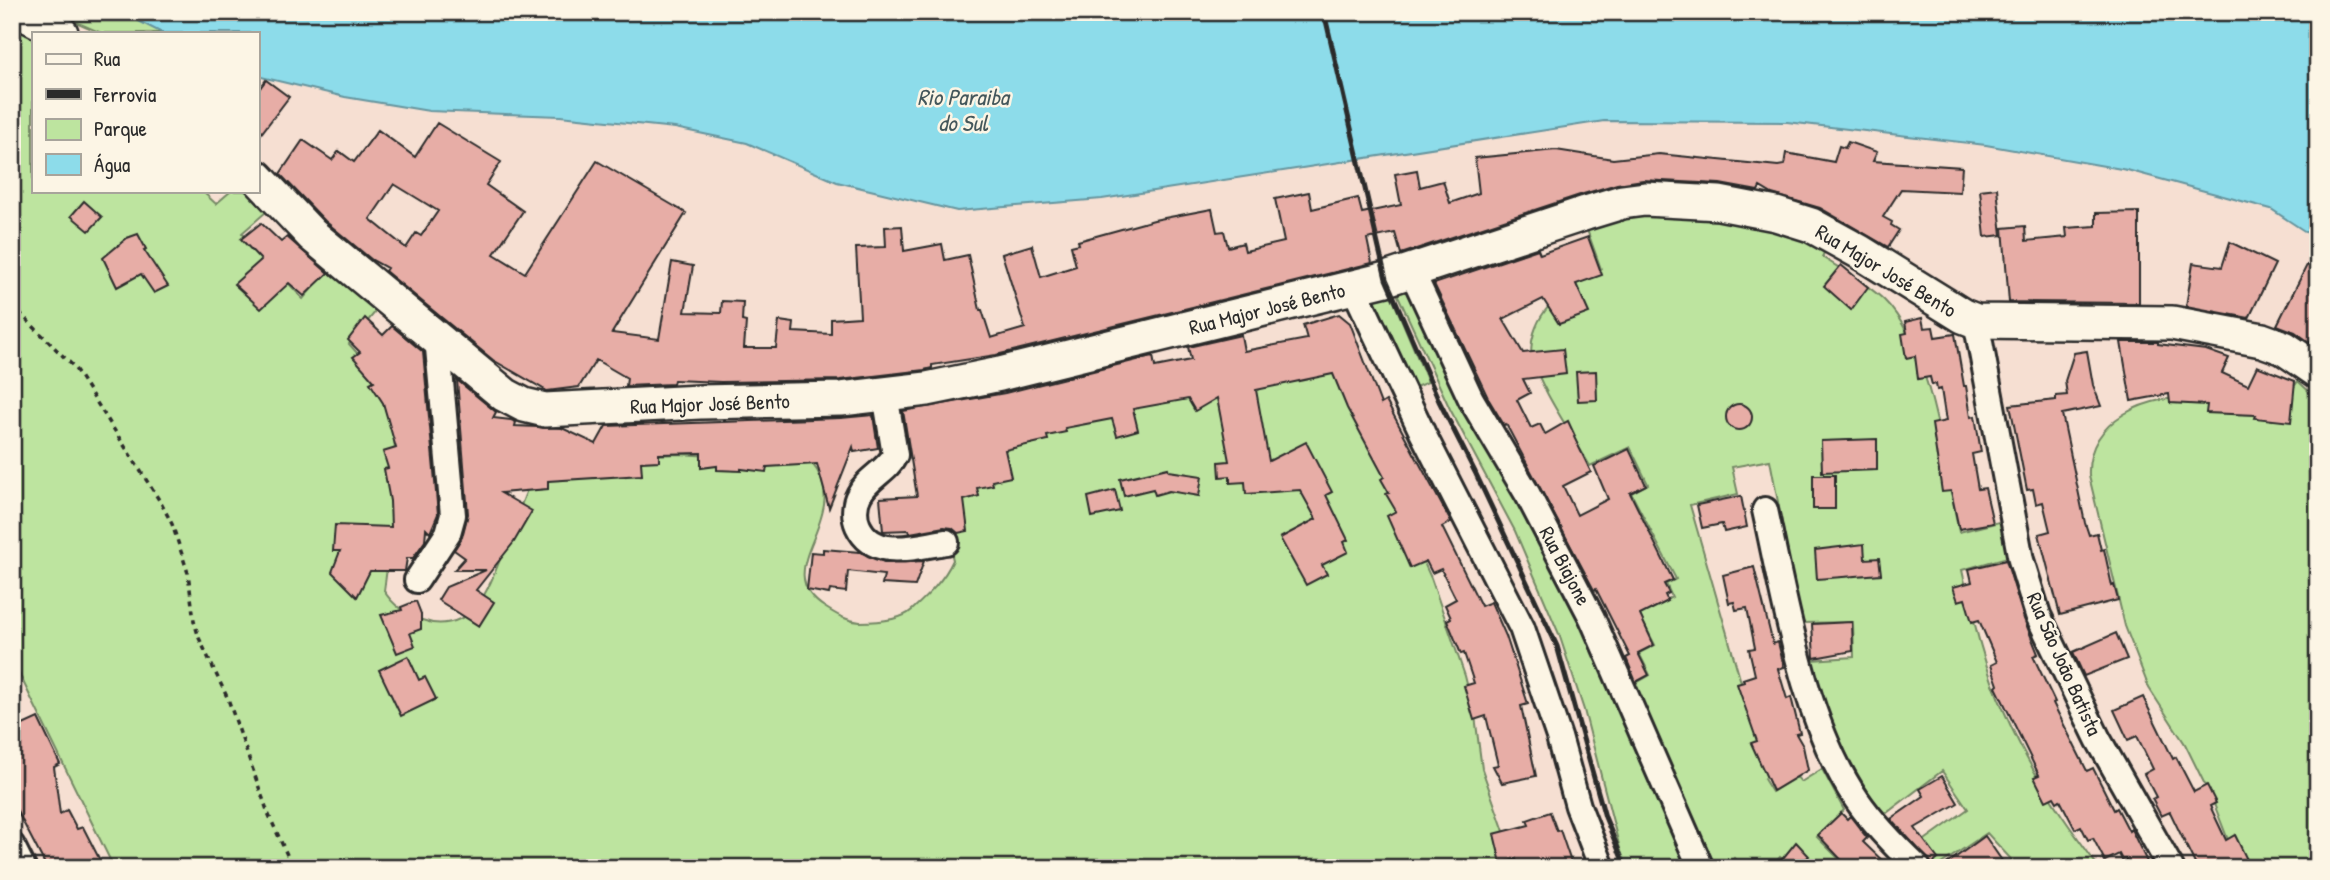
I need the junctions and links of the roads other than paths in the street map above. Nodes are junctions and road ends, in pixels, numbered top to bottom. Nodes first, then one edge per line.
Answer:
1 (21, 12) edge
2 (59, 32) edge
3 (259, 179) edge
4 (1412, 272) junction
5 (1354, 288) junction
6 (1976, 321) junction
7 (437, 337) junction
8 (2318, 370) edge
9 (885, 394) junction
10 (1765, 510) dead end
11 (946, 542) dead end
12 (417, 580) dead end
13 (12, 846) edge
14 (23, 868) edge
15 (1602, 868) edge
16 (1701, 868) edge
17 (1917, 868) edge
18 (2171, 868) edge

1 - 2 street
3 - 7 street, Rua Major José Bento
4 - 5 street, Rua Major José Bento
4 - 6 street, Rua Major José Bento
4 - 16 street, Rua Biajone
5 - 9 street, Rua Major José Bento
5 - 15 street
6 - 8 street, Rua Major José Bento
6 - 18 street, Rua São João Batista
7 - 9 street, Rua Major José Bento
7 - 12 street
9 - 11 street
10 - 17 street
13 - 14 street

